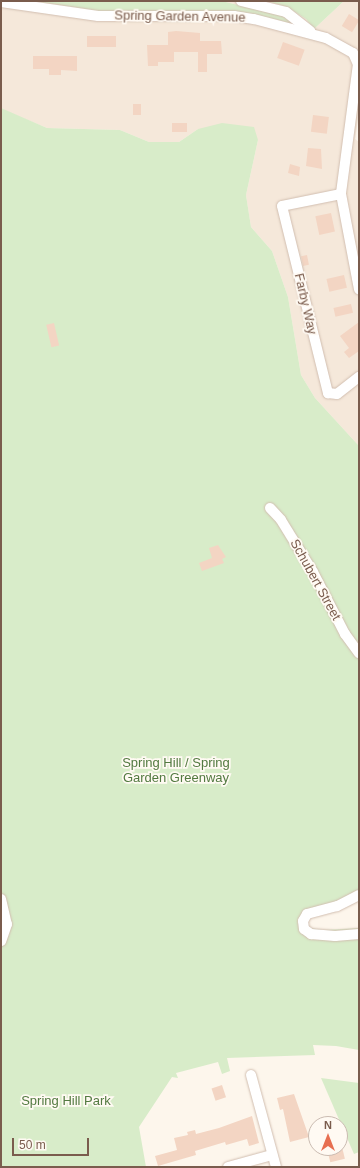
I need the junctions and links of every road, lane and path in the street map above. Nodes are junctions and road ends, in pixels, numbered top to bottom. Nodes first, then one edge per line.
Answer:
1 (241, 1) edge
2 (1, 2) edge
3 (314, 34) junction
4 (358, 59) edge
5 (341, 194) junction
6 (359, 289) edge
7 (359, 377) edge
8 (270, 508) dead end
9 (359, 653) edge
10 (359, 895) edge
11 (1, 899) edge
12 (359, 934) edge
13 (1, 941) edge
14 (251, 1074) dead end
15 (272, 1155) junction
16 (228, 1167) edge
17 (276, 1167) edge

1 - 3 street
2 - 3 street, Spring Garden Avenue
3 - 4 street, Spring Garden Avenue
4 - 5 street, Spring Garden Avenue
5 - 6 street, Spring Garden Avenue
5 - 7 street, Farby Way
8 - 9 street, Schubert Street
10 - 12 street
11 - 13 street
14 - 15 street
15 - 16 street
15 - 17 street

